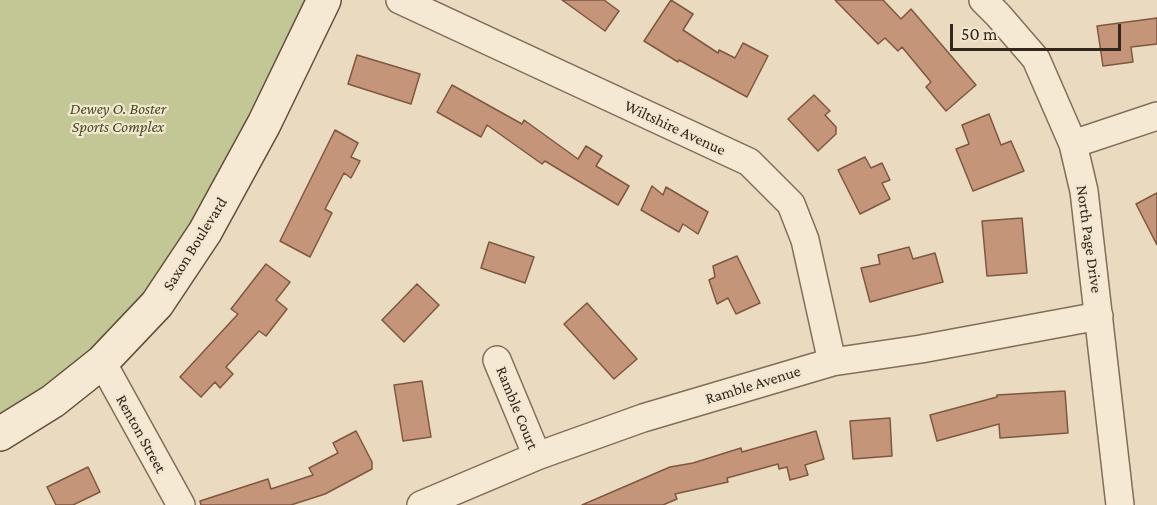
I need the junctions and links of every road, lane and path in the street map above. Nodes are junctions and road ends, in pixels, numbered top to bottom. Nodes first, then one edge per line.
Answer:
1 (324, 0) edge
2 (400, 0) edge
3 (983, 0) edge
4 (1157, 116) edge
5 (1073, 144) junction
6 (1099, 316) junction
7 (497, 360) dead end
8 (102, 362) junction
9 (831, 362) junction
10 (0, 434) edge
11 (537, 456) junction
12 (181, 505) edge
13 (421, 505) edge
14 (1120, 505) edge

1 - 8 main road, Saxon Boulevard
2 - 9 street, Wiltshire Avenue
3 - 5 street, North Page Drive
4 - 5 street
5 - 6 street, North Page Drive
6 - 9 street, Ramble Avenue
6 - 14 street, North Page Drive
7 - 11 street, Ramble Court
8 - 10 main road, Saxon Boulevard
8 - 12 street, Renton Street
9 - 11 street, Ramble Avenue
11 - 13 street, Ramble Avenue

